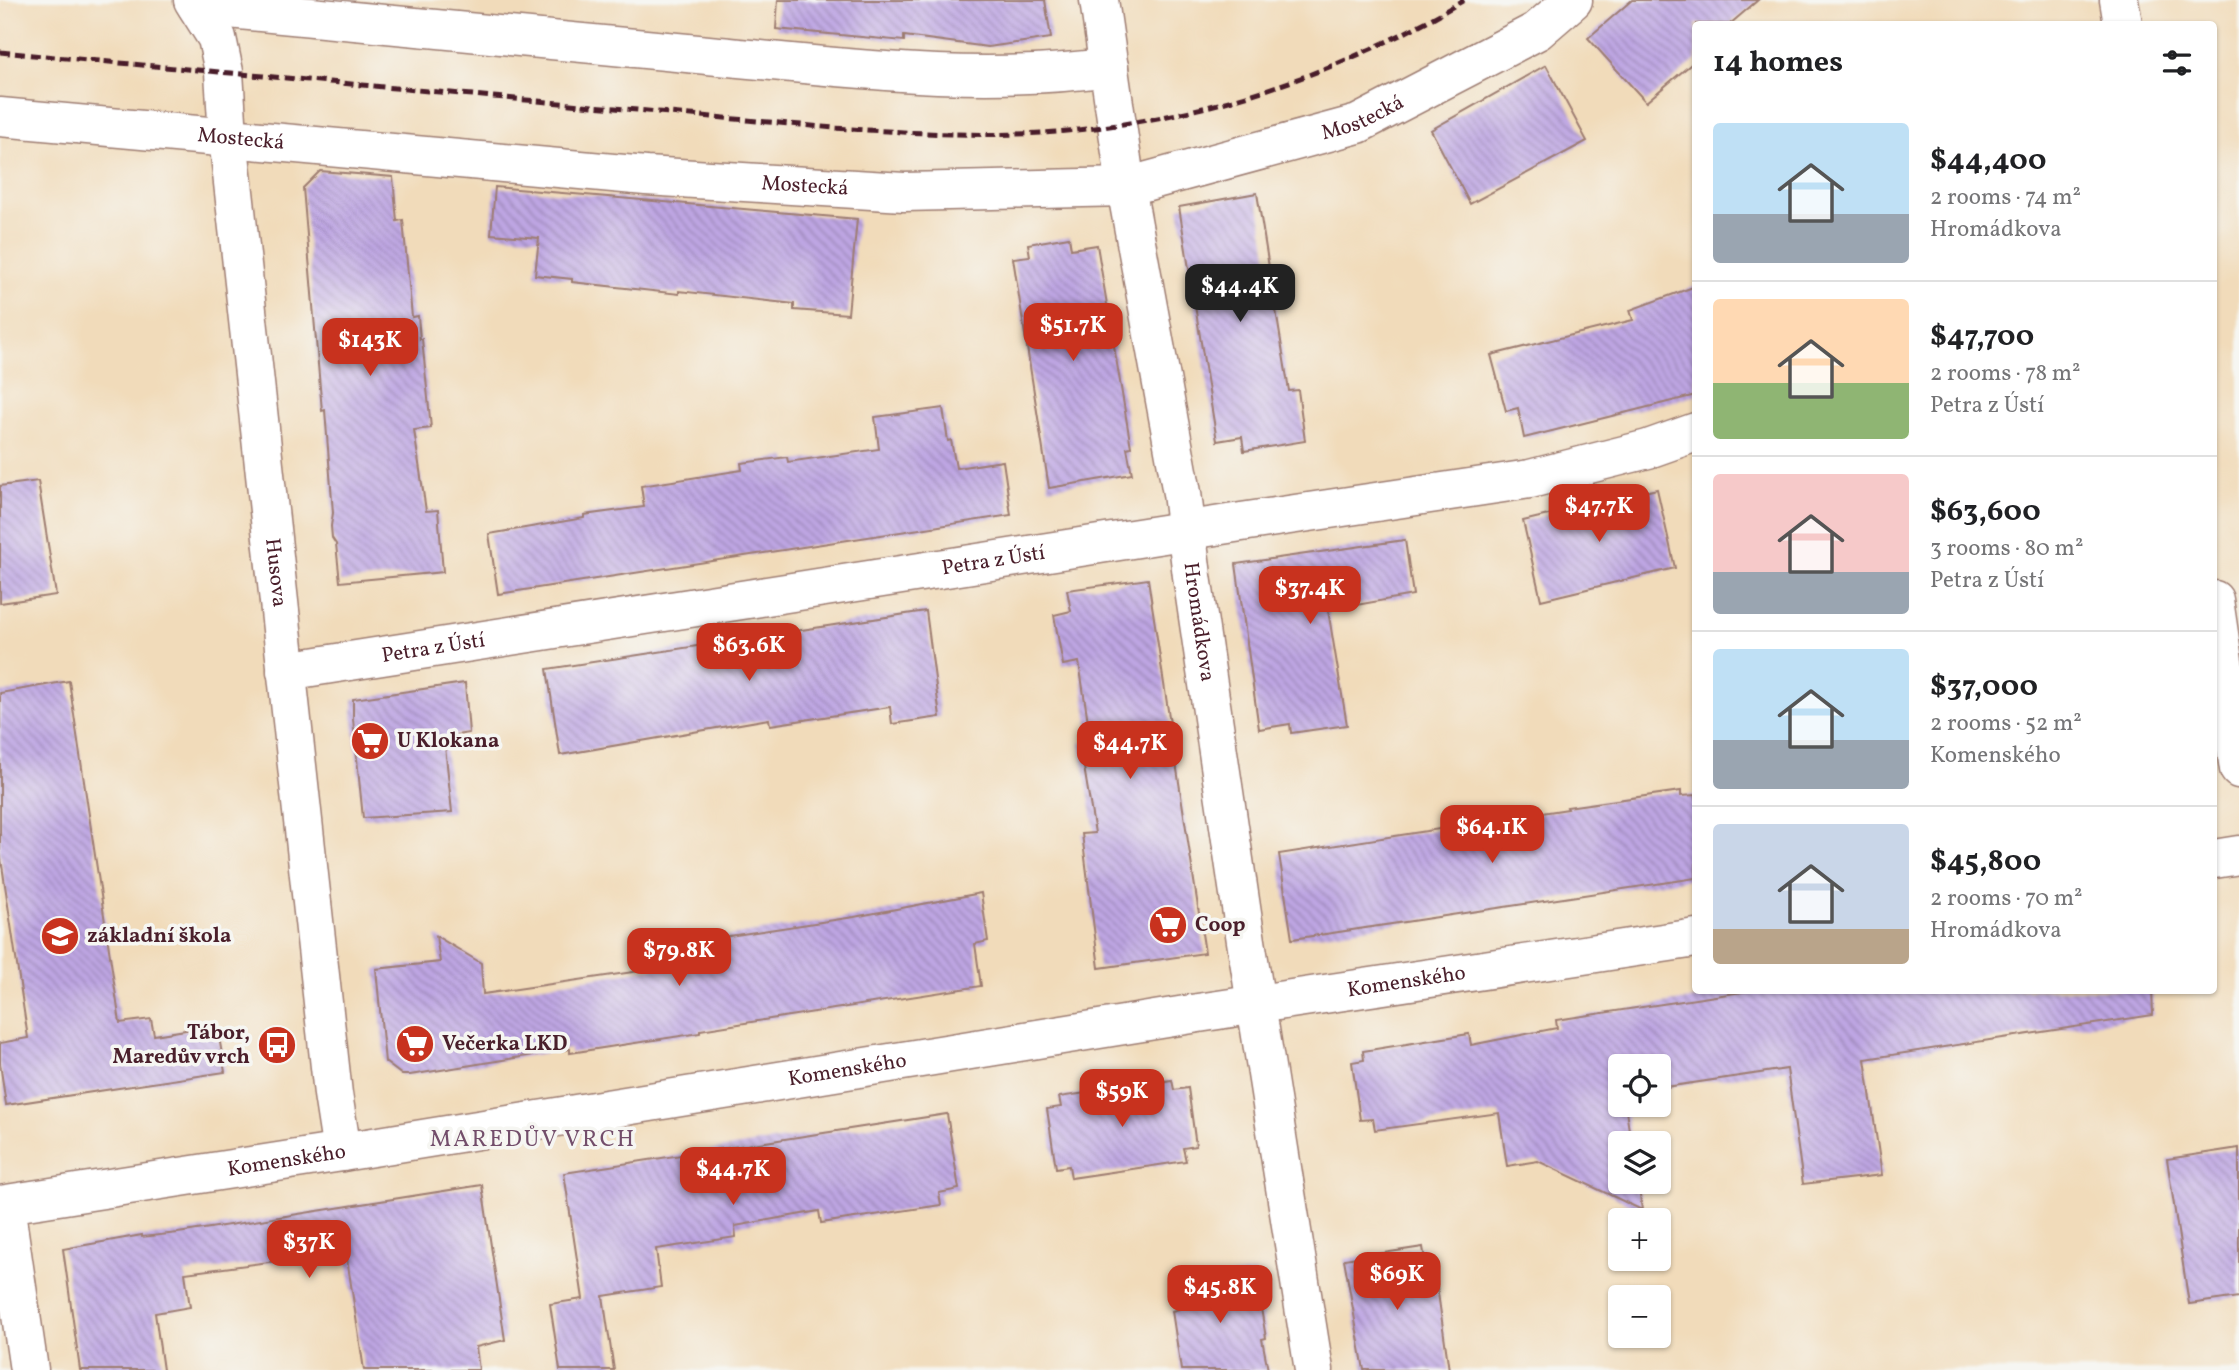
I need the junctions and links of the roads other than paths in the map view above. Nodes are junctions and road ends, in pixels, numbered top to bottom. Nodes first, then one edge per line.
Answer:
1 (1099, 0) edge
2 (1573, 0) edge
3 (2119, 0) edge
4 (195, 3) edge
5 (2122, 21) edge
6 (1109, 67) junction
7 (0, 117) edge
8 (228, 137) junction
9 (1126, 187) junction
10 (1692, 433) edge
11 (1186, 531) junction
12 (2217, 620) edge
13 (286, 671) junction
14 (2239, 769) edge
15 (2239, 855) edge
16 (2217, 859) edge
17 (1692, 939) edge
18 (1256, 1004) junction
19 (342, 1152) junction
20 (2, 1205) edge
21 (29, 1370) edge
22 (1314, 1370) edge

1 - 6 street, Hromádkova
2 - 9 street, Mostecká
3 - 5 street
4 - 6 street
4 - 8 street, Husova
6 - 9 street, Hromádkova
7 - 8 street, Mostecká
8 - 9 street, Mostecká
8 - 13 street, Husova
9 - 11 street, Hromádkova
10 - 11 street, Petra z Ústí
11 - 13 street, Petra z Ústí
11 - 18 street, Hromádkova
12 - 14 street
13 - 19 street, Husova
15 - 16 street
17 - 18 street, Komenského
18 - 19 street, Komenského
18 - 22 street, Hromádkova
19 - 20 street, Komenského
20 - 21 street

